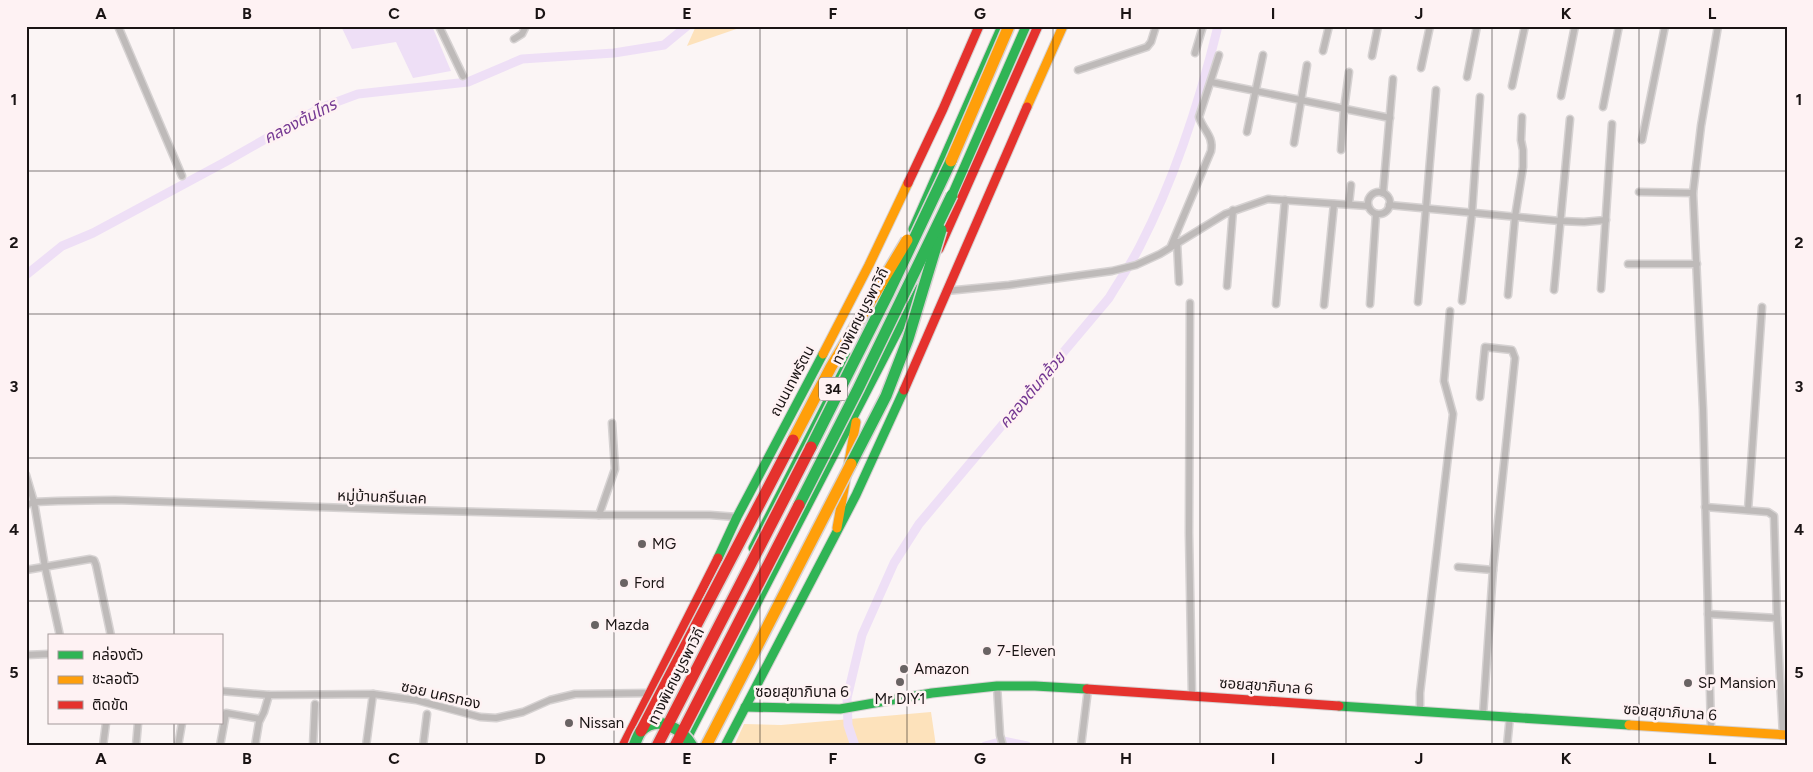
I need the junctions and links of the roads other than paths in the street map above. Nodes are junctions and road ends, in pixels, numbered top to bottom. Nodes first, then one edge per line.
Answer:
1 (118, 26) edge
2 (439, 26) edge
3 (526, 26) edge
4 (979, 26) edge
5 (1002, 26) edge
6 (1009, 26) edge
7 (1026, 26) edge
8 (1038, 26) edge
9 (1063, 26) edge
10 (1156, 26) edge
11 (1203, 26) edge
12 (1329, 26) edge
13 (1378, 26) edge
14 (1430, 26) edge
15 (1477, 26) edge
16 (1525, 26) edge
17 (1575, 26) edge
18 (1619, 26) edge
19 (1665, 26) edge
20 (1718, 26) edge
21 (514, 39) dead end
22 (1323, 51) dead end
23 (1195, 53) dead end
24 (1220, 55) dead end
25 (1263, 55) dead end
26 (1372, 56) dead end
27 (1307, 65) dead end
28 (1421, 68) dead end
29 (1078, 70) dead end
30 (1349, 72) dead end
31 (463, 76) dead end
32 (1467, 77) dead end
33 (1393, 79) dead end
34 (1211, 82) junction
35 (1512, 86) dead end
36 (1256, 90) junction
37 (1436, 90) dead end
38 (1561, 96) dead end
39 (1480, 97) dead end
40 (1302, 99) junction
41 (1603, 107) dead end
42 (1344, 110) junction
43 (1522, 117) dead end
44 (1390, 118) junction
45 (1570, 119) dead end
46 (1612, 124) dead end
47 (1247, 132) dead end
48 (1642, 140) dead end
49 (1294, 143) dead end
50 (1341, 150) dead end
51 (182, 176) dead end
52 (1351, 186) dead end
53 (939, 188) junction
54 (1639, 192) dead end
55 (1383, 193) junction
56 (1693, 194) junction
57 (952, 195) junction
58 (1286, 200) junction
59 (1334, 204) junction
60 (1349, 204) junction
61 (1389, 204) junction
62 (1368, 206) junction
63 (1425, 208) junction
64 (1233, 210) junction
65 (1472, 213) junction
66 (1376, 214) junction
67 (1515, 217) junction
68 (1606, 220) junction
69 (1560, 221) junction
70 (1177, 242) junction
71 (1171, 246) junction
72 (1628, 264) dead end
73 (1697, 264) junction
74 (1179, 282) dead end
75 (1226, 286) dead end
76 (1554, 290) dead end
77 (1601, 290) dead end
78 (946, 291) junction
79 (1508, 295) dead end
80 (1462, 301) dead end
81 (1418, 302) dead end
82 (1190, 303) dead end
83 (1276, 304) dead end
84 (1370, 304) dead end
85 (1324, 305) dead end
86 (1762, 307) dead end
87 (1450, 311) dead end
88 (1480, 397) dead end
89 (858, 410) junction
90 (612, 423) dead end
91 (26, 475) edge
92 (34, 502) junction
93 (26, 505) edge
94 (1705, 508) junction
95 (1748, 510) junction
96 (600, 515) junction
97 (737, 517) junction
98 (837, 528) junction
99 (44, 567) junction
100 (1458, 567) dead end
101 (26, 570) edge
102 (1493, 570) junction
103 (1708, 614) junction
104 (1777, 618) junction
105 (60, 634) edge
106 (111, 634) edge
107 (48, 654) edge
108 (26, 655) edge
109 (997, 686) junction
110 (1088, 689) junction
111 (222, 691) edge
112 (651, 693) junction
113 (373, 694) junction
114 (269, 695) junction
115 (1192, 696) junction
116 (315, 704) dead end
117 (745, 707) junction
118 (1420, 710) junction
119 (224, 713) edge
120 (427, 714) dead end
121 (1483, 715) junction
122 (1510, 716) junction
123 (260, 719) junction
124 (106, 724) edge
125 (138, 724) edge
126 (182, 724) edge
127 (1711, 730) junction
128 (642, 731) junction
129 (1785, 735) edge
130 (103, 746) edge
131 (136, 746) edge
132 (178, 746) edge
133 (220, 746) edge
134 (254, 746) edge
135 (313, 746) edge
136 (366, 746) edge
137 (423, 746) edge
138 (623, 746) edge
139 (634, 746) edge
140 (652, 746) edge
141 (657, 746) edge
142 (675, 746) edge
143 (683, 746) edge
144 (692, 746) edge
145 (706, 746) edge
146 (725, 746) edge
147 (1003, 746) edge
148 (1081, 746) edge
149 (1507, 746) edge

1 - 51 street
2 - 31 street
3 - 21 street
4 - 97 main road, ถนนเทพรัตน / 34
5 - 140 main road, 34
6 - 53 main road, ทางพิเศษบูรพาวิถี, bridge
7 - 57 main road, ทางพิเศษบูรพาวิถี
8 - 89 main road, 34
9 - 78 main road
10 - 29 street
11 - 23 street
12 - 22 street
13 - 26 street
14 - 28 street
15 - 32 street
16 - 35 street
17 - 38 street
18 - 41 street
19 - 48 street
20 - 56 street
24 - 34 street
25 - 36 street
27 - 40 street
30 - 42 street
33 - 44 street
34 - 36 street
34 - 71 street
36 - 40 street
36 - 47 street
37 - 63 street
39 - 65 street
40 - 42 street
40 - 49 street
42 - 44 street
42 - 50 street
43 - 67 street
44 - 55 street
45 - 69 street
46 - 68 street
52 - 60 street
53 - 128 main road, bridge
53 - 141 main road, ทางพิเศษบูรพาวิถี, bridge
54 - 56 street
55 - 61 street
55 - 62 street
56 - 73 street
57 - 142 main road, ทางพิเศษบูรพาวิถี, bridge
57 - 145 main road, bridge
58 - 59 street
58 - 64 street
58 - 83 street
59 - 60 street
59 - 85 street
60 - 62 street
61 - 63 street
61 - 66 street
62 - 66 street
63 - 65 street
63 - 81 street
64 - 70 street
64 - 75 street
65 - 67 street
65 - 80 street
66 - 84 street
67 - 69 street
67 - 79 street
68 - 69 street
68 - 77 street
69 - 76 street
70 - 71 street
70 - 74 street
71 - 78 street
72 - 73 street
73 - 94 street
78 - 98 main road
82 - 115 street
86 - 95 street
87 - 118 street
88 - 102 street
89 - 98 main road
89 - 143 main road, 34
90 - 96 street
91 - 92 street
92 - 93 street, หมู่บ้านกรีนเลค
92 - 96 street, หมู่บ้านกรีนเลค
92 - 99 street
94 - 95 street
94 - 103 street
95 - 104 street
96 - 97 street, หมู่บ้านกรีนเลค
97 - 112 main road, ถนนเทพรัตน / 34
98 - 117 main road
99 - 101 street
99 - 105 street
99 - 106 street
100 - 102 street
102 - 121 street
103 - 104 street
103 - 127 street
104 - 129 street
107 - 108 street
109 - 110 main road, ซอยสุขาภิบาล 6
109 - 117 main road, ซอยสุขาภิบาล 6
109 - 147 street
110 - 115 main road, ซอยสุขาภิบาล 6
110 - 148 street
111 - 114 street, ซอย นครทอง
112 - 113 street, ซอย นครทอง
112 - 138 main road, ถนนเทพรัตน / 34
113 - 114 street, ซอย นครทอง
113 - 136 street
114 - 123 street
115 - 118 main road, ซอยสุขาภิบาล 6
116 - 135 street
117 - 146 main road
118 - 121 main road, ซอยสุขาภิบาล 6
119 - 123 street
119 - 133 street
120 - 137 street
121 - 122 main road, ซอยสุขาภิบาล 6
122 - 127 main road, ซอยสุขาภิบาล 6
122 - 149 street
123 - 134 street
124 - 130 street
125 - 131 street
126 - 132 street
127 - 129 main road, ซอยสุขาภิบาล 6
128 - 139 main road, bridge
128 - 144 main road, bridge

